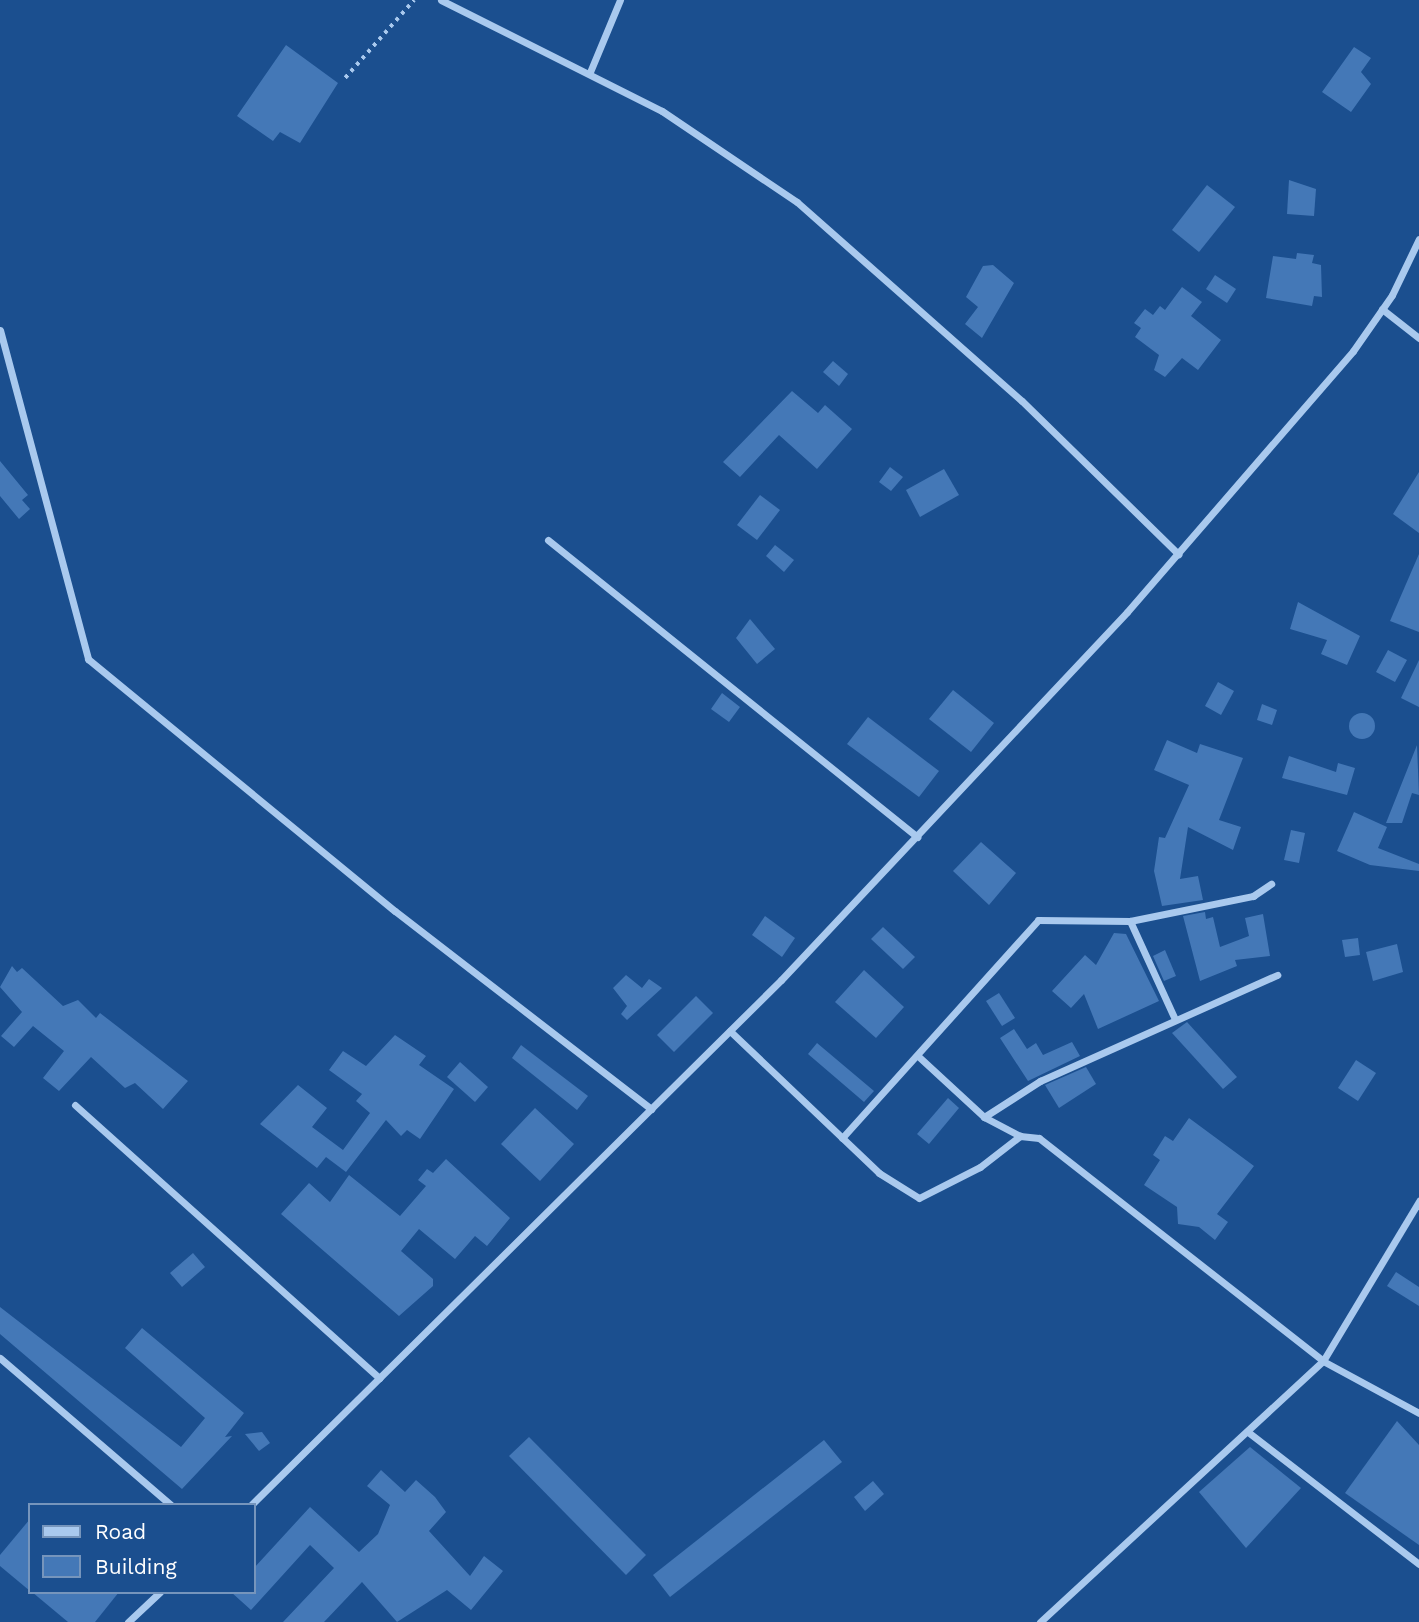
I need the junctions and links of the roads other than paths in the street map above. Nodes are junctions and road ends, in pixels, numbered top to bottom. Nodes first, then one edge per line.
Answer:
1 (441, 0) edge
2 (620, 0) edge
3 (590, 72) junction
4 (1419, 239) edge
5 (1382, 309) junction
6 (0, 330) edge
7 (1419, 338) edge
8 (548, 540) dead end
9 (1178, 554) junction
10 (918, 837) junction
11 (1271, 884) dead end
12 (1130, 921) junction
13 (1278, 975) dead end
14 (1174, 1017) junction
15 (730, 1031) junction
16 (918, 1056) junction
17 (75, 1105) dead end
18 (651, 1109) junction
19 (984, 1117) junction
20 (1020, 1136) junction
21 (842, 1138) junction
22 (1419, 1201) edge
23 (0, 1358) edge
24 (1323, 1361) junction
25 (379, 1378) junction
26 (1419, 1413) edge
27 (1248, 1432) junction
28 (170, 1503) edge
29 (253, 1503) edge
30 (1419, 1564) edge
31 (158, 1594) edge
32 (128, 1622) edge
33 (1040, 1622) edge

1 - 3 street
2 - 3 street
3 - 9 street
4 - 5 street
5 - 7 street
5 - 9 street
6 - 18 street
8 - 10 street
9 - 10 street
10 - 15 street
11 - 12 street
12 - 14 street
12 - 16 street
13 - 14 street
14 - 19 street
15 - 18 street
15 - 21 street
16 - 19 street
16 - 21 street
17 - 25 street
18 - 25 street
19 - 20 street
20 - 21 street
20 - 24 street
22 - 24 street
23 - 28 street
24 - 26 street
24 - 27 street
25 - 29 street
27 - 30 street
27 - 33 street
31 - 32 street

